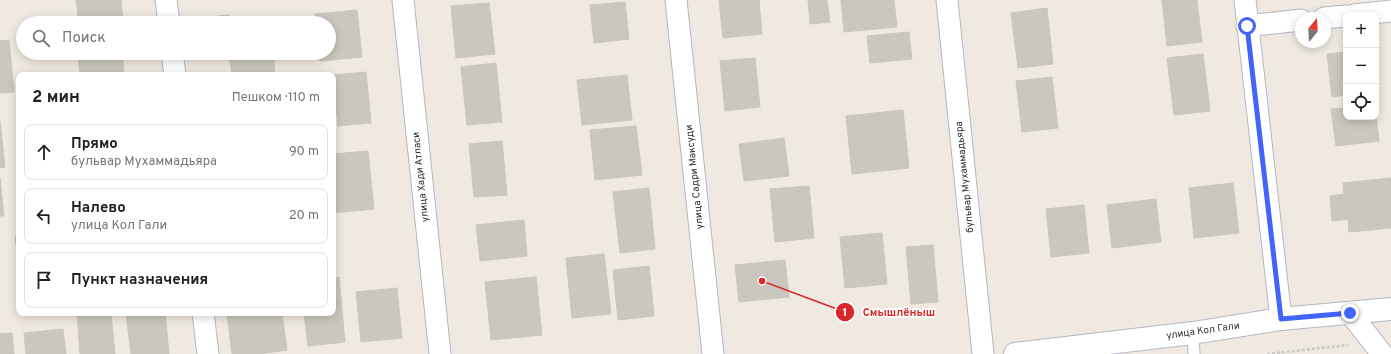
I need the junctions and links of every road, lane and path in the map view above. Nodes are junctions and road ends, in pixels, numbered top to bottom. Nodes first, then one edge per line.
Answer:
1 (166, 0) edge
2 (403, 0) edge
3 (676, 0) edge
4 (946, 0) edge
5 (1245, 0) edge
6 (1391, 11) edge
7 (1379, 12) edge
8 (168, 16) edge
9 (1343, 16) edge
10 (1331, 17) edge
11 (1295, 21) edge
12 (1247, 26) junction
13 (173, 60) edge
14 (175, 72) edge
15 (1391, 309) edge
16 (1350, 313) junction
17 (203, 316) edge
18 (1281, 319) junction
19 (1193, 333) junction
20 (1378, 348) edge
21 (208, 354) edge
22 (440, 354) edge
23 (713, 354) edge
24 (983, 354) edge
25 (1015, 354) edge
26 (1194, 354) edge
27 (1267, 354) edge

1 - 8 street
2 - 22 street, улица Хади Атласи
3 - 23 street, улица Садри Максуди
4 - 24 street, бульвар Мухаммадьяра
5 - 12 street
6 - 7 street
9 - 10 street
11 - 12 street
12 - 18 street
13 - 14 street
15 - 16 street, улица Кол Гали
16 - 18 street, улица Кол Гали
16 - 20 street
17 - 21 street
18 - 19 street, улица Кол Гали
19 - 25 street, улица Кол Гали
19 - 26 lane
20 - 27 path

